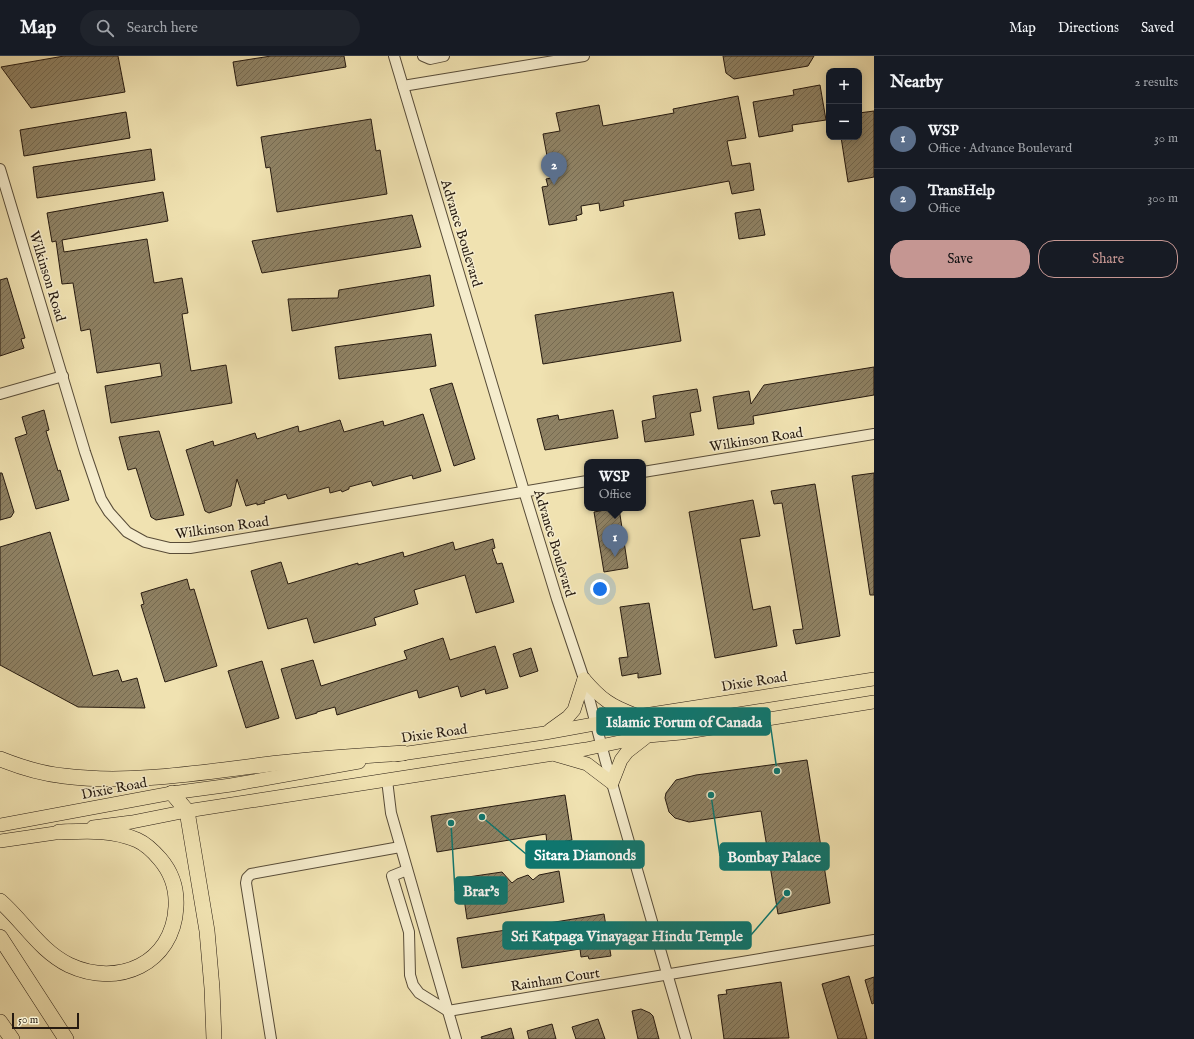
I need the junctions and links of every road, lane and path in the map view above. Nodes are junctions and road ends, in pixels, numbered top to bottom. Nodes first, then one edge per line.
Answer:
1 (394, 56) edge
2 (423, 56) edge
3 (444, 56) edge
4 (584, 56) edge
5 (568, 57) edge
6 (533, 60) edge
7 (403, 86) junction
8 (0, 169) edge
9 (63, 376) junction
10 (0, 394) edge
11 (874, 434) edge
12 (646, 472) edge
13 (584, 481) edge
14 (524, 491) junction
15 (584, 679) junction
16 (874, 679) edge
17 (874, 702) edge
18 (638, 716) junction
19 (595, 724) junction
20 (545, 733) junction
21 (648, 736) junction
22 (601, 746) junction
23 (403, 753) junction
24 (550, 754) junction
25 (0, 759) edge
26 (387, 780) junction
27 (612, 783) junction
28 (172, 793) junction
29 (187, 811) junction
30 (0, 825) edge
31 (59, 832) junction
32 (0, 841) edge
33 (400, 847) junction
34 (407, 870) junction
35 (0, 901) edge
36 (0, 937) edge
37 (874, 940) edge
38 (667, 975) junction
39 (448, 1011) junction
40 (0, 1022) edge
41 (12, 1039) edge
42 (66, 1039) edge
43 (214, 1039) edge
44 (271, 1039) edge
45 (456, 1039) edge
46 (686, 1039) edge

1 - 7 street, Advance Boulevard
2 - 3 street
4 - 5 street
5 - 6 street
6 - 7 street
7 - 14 street, Advance Boulevard
8 - 9 street, Wilkinson Road
9 - 10 street
9 - 14 street, Wilkinson Road
11 - 12 street, Wilkinson Road
13 - 14 street, Wilkinson Road
14 - 15 street, Advance Boulevard
15 - 18 main road
15 - 19 street, Advance Boulevard
15 - 20 main road
16 - 18 main road, Dixie Road
17 - 21 main road
18 - 19 main road, Dixie Road
19 - 20 main road, Dixie Road
19 - 22 street, Advance Boulevard
20 - 23 main road, Dixie Road
21 - 22 main road
21 - 27 main road
22 - 24 main road
22 - 27 street, Advance Boulevard
23 - 25 highway
23 - 28 main road, Dixie Road
24 - 26 main road
24 - 27 main road
26 - 29 main road
26 - 33 street
27 - 38 street, Advance Boulevard
28 - 29 highway
28 - 30 main road, Dixie Road
29 - 31 main road
29 - 43 highway
31 - 32 main road
31 - 35 highway
33 - 34 street
33 - 44 street
34 - 39 street
34 - 39 street
36 - 42 highway
37 - 38 street, Rainham Court
38 - 39 street, Rainham Court
38 - 46 street, Advance Boulevard
39 - 45 street
40 - 41 highway

